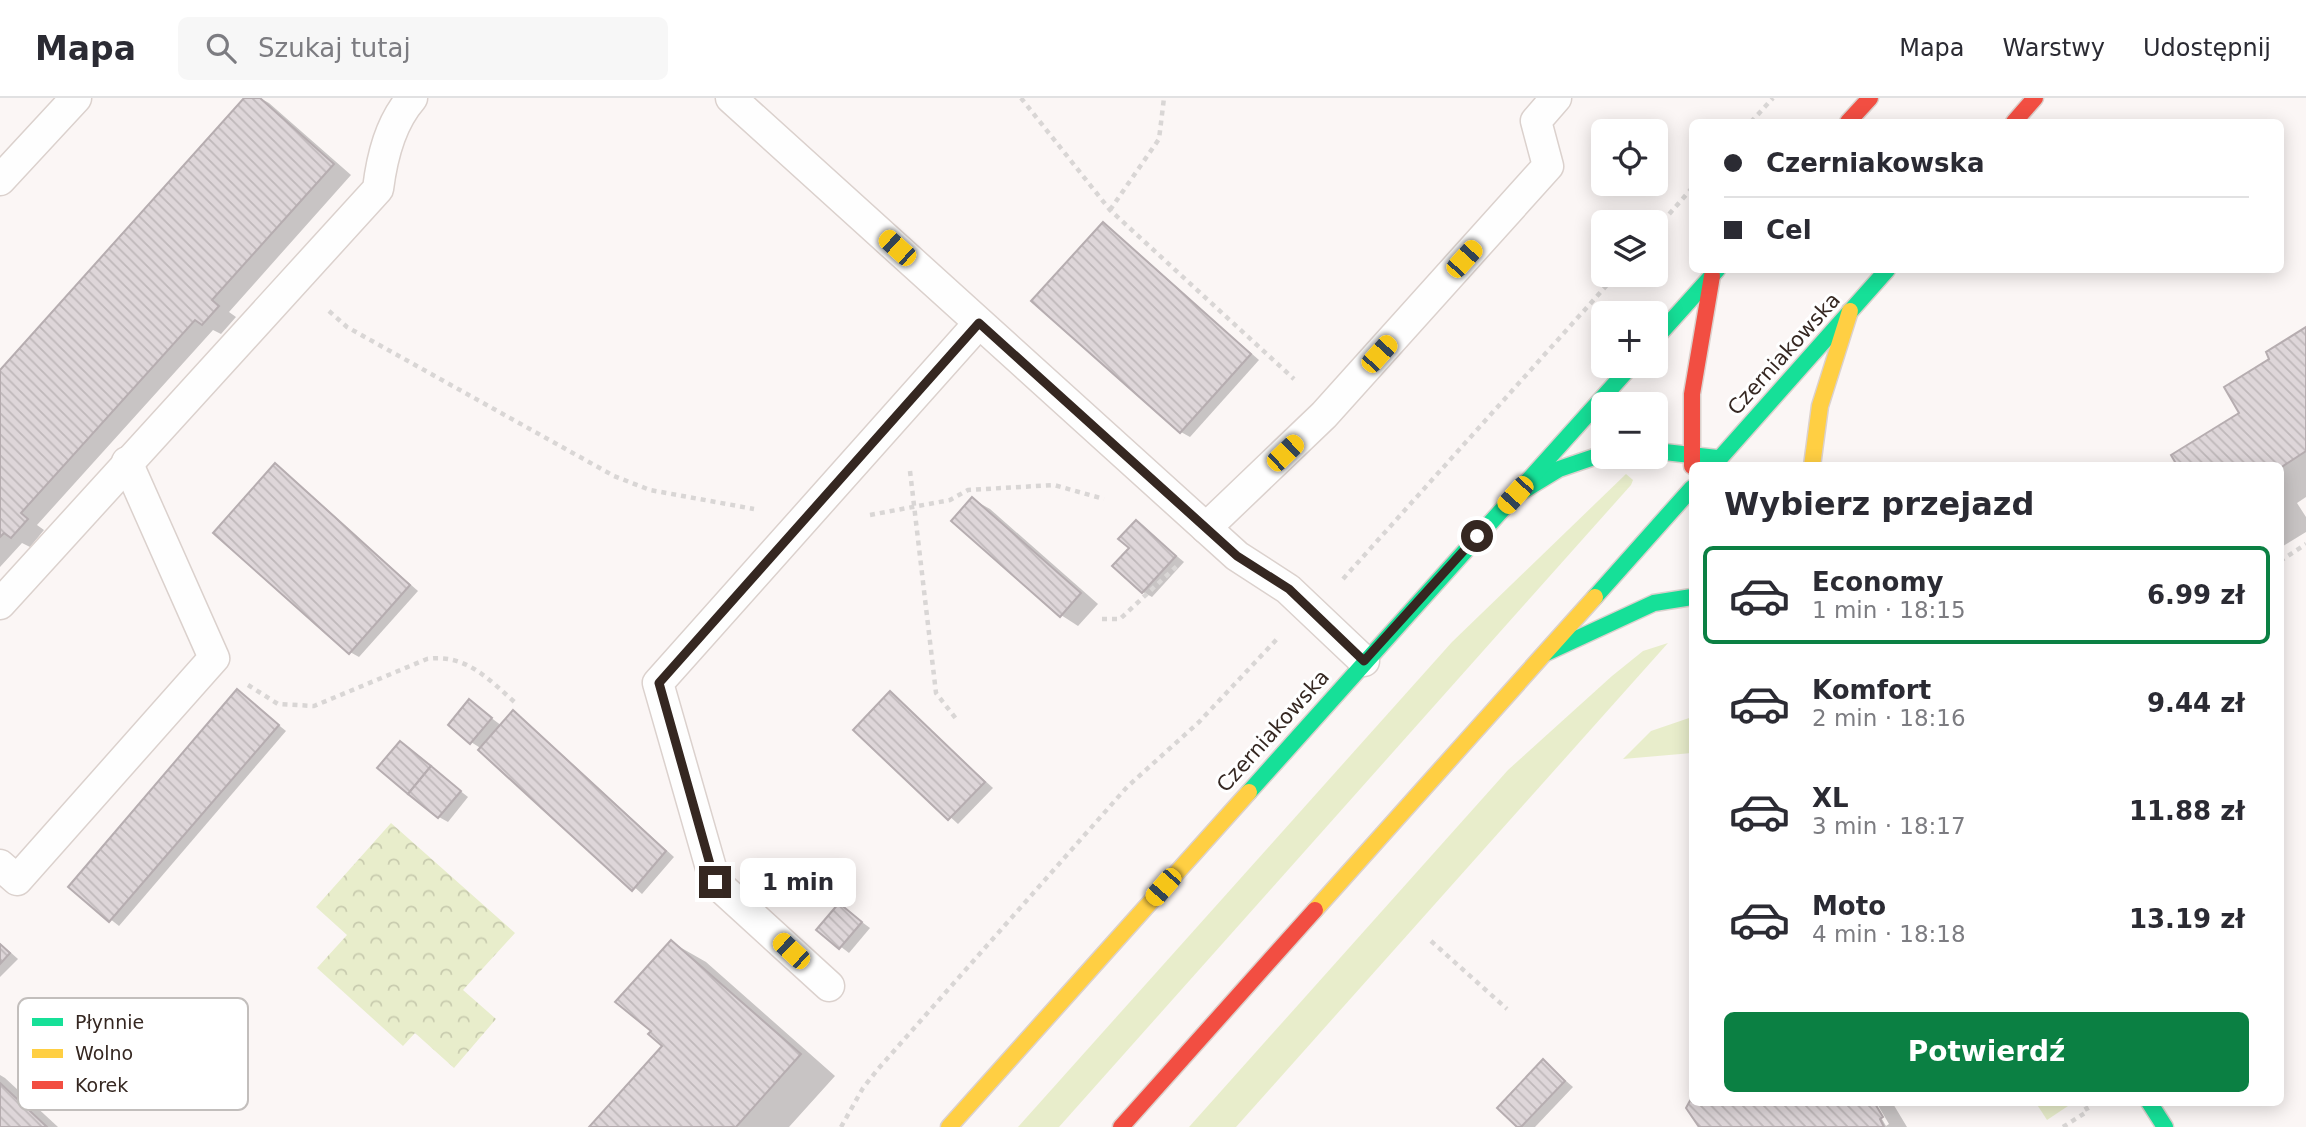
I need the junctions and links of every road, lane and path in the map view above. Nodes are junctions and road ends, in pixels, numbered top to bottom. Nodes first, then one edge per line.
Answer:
1 (76, 98) edge
2 (412, 98) edge
3 (731, 98) edge
4 (1021, 98) edge
5 (1164, 98) edge
6 (1556, 98) edge
7 (1773, 98) edge
8 (1870, 98) edge
9 (2035, 98) edge
10 (1754, 119) edge
11 (1851, 119) edge
12 (2017, 119) edge
13 (0, 180) edge
14 (1689, 191) edge
15 (1110, 210) junction
16 (1668, 215) edge
17 (1715, 273) edge
18 (1884, 273) edge
19 (296, 279) junction
20 (1605, 287) edge
21 (1850, 312) junction
22 (979, 323) junction
23 (1668, 325) edge
24 (1620, 378) edge
25 (904, 408) junction
26 (1329, 410) junction
27 (1668, 454) edge
28 (1591, 458) edge
29 (1692, 460) edge
30 (127, 462) junction
31 (1711, 462) edge
32 (1722, 462) edge
33 (1813, 462) edge
34 (1689, 491) edge
35 (1515, 495) junction
36 (1106, 500) dead end
37 (915, 507) junction
38 (806, 519) junction
39 (1206, 528) junction
40 (2306, 544) edge
41 (2284, 558) edge
42 (1689, 597) edge
43 (0, 604) edge
44 (1311, 610) junction
45 (1102, 619) dead end
46 (1546, 653) junction
47 (215, 658) junction
48 (1364, 661) junction
49 (518, 705) dead end
50 (957, 720) dead end
51 (0, 864) edge
52 (1431, 941) dead end
53 (829, 986) dead end
54 (1507, 1009) dead end
55 (2085, 1106) edge
56 (2152, 1106) edge
57 (841, 1127) edge
58 (949, 1127) edge
59 (1122, 1127) edge
60 (2063, 1127) edge
61 (2165, 1127) edge

1 - 13 lane
2 - 19 lane
3 - 22 lane
4 - 15 path
5 - 15 path
6 - 26 lane
7 - 10 path
8 - 11 main road
9 - 12 main road
14 - 16 path
15 - 26 path
17 - 23 main road
17 - 29 main road
18 - 21 main road, Czerniakowska
19 - 30 lane
19 - 38 path
20 - 44 path
21 - 32 main road, Czerniakowska
21 - 33 main road
22 - 25 lane
22 - 39 lane
24 - 35 main road, Czerniakowska
25 - 37 path
25 - 38 lane
26 - 39 lane
27 - 29 main road
28 - 35 main road
29 - 31 main road
30 - 43 lane
30 - 47 lane
34 - 46 main road
35 - 48 main road, Czerniakowska
36 - 37 path
37 - 38 path
37 - 50 path
38 - 53 lane
39 - 44 lane
39 - 45 path
40 - 41 path
42 - 46 main road
44 - 48 lane
44 - 57 path
46 - 59 main road
47 - 49 path
47 - 51 lane
48 - 58 main road, Czerniakowska
52 - 54 path
55 - 60 path
56 - 61 main road

